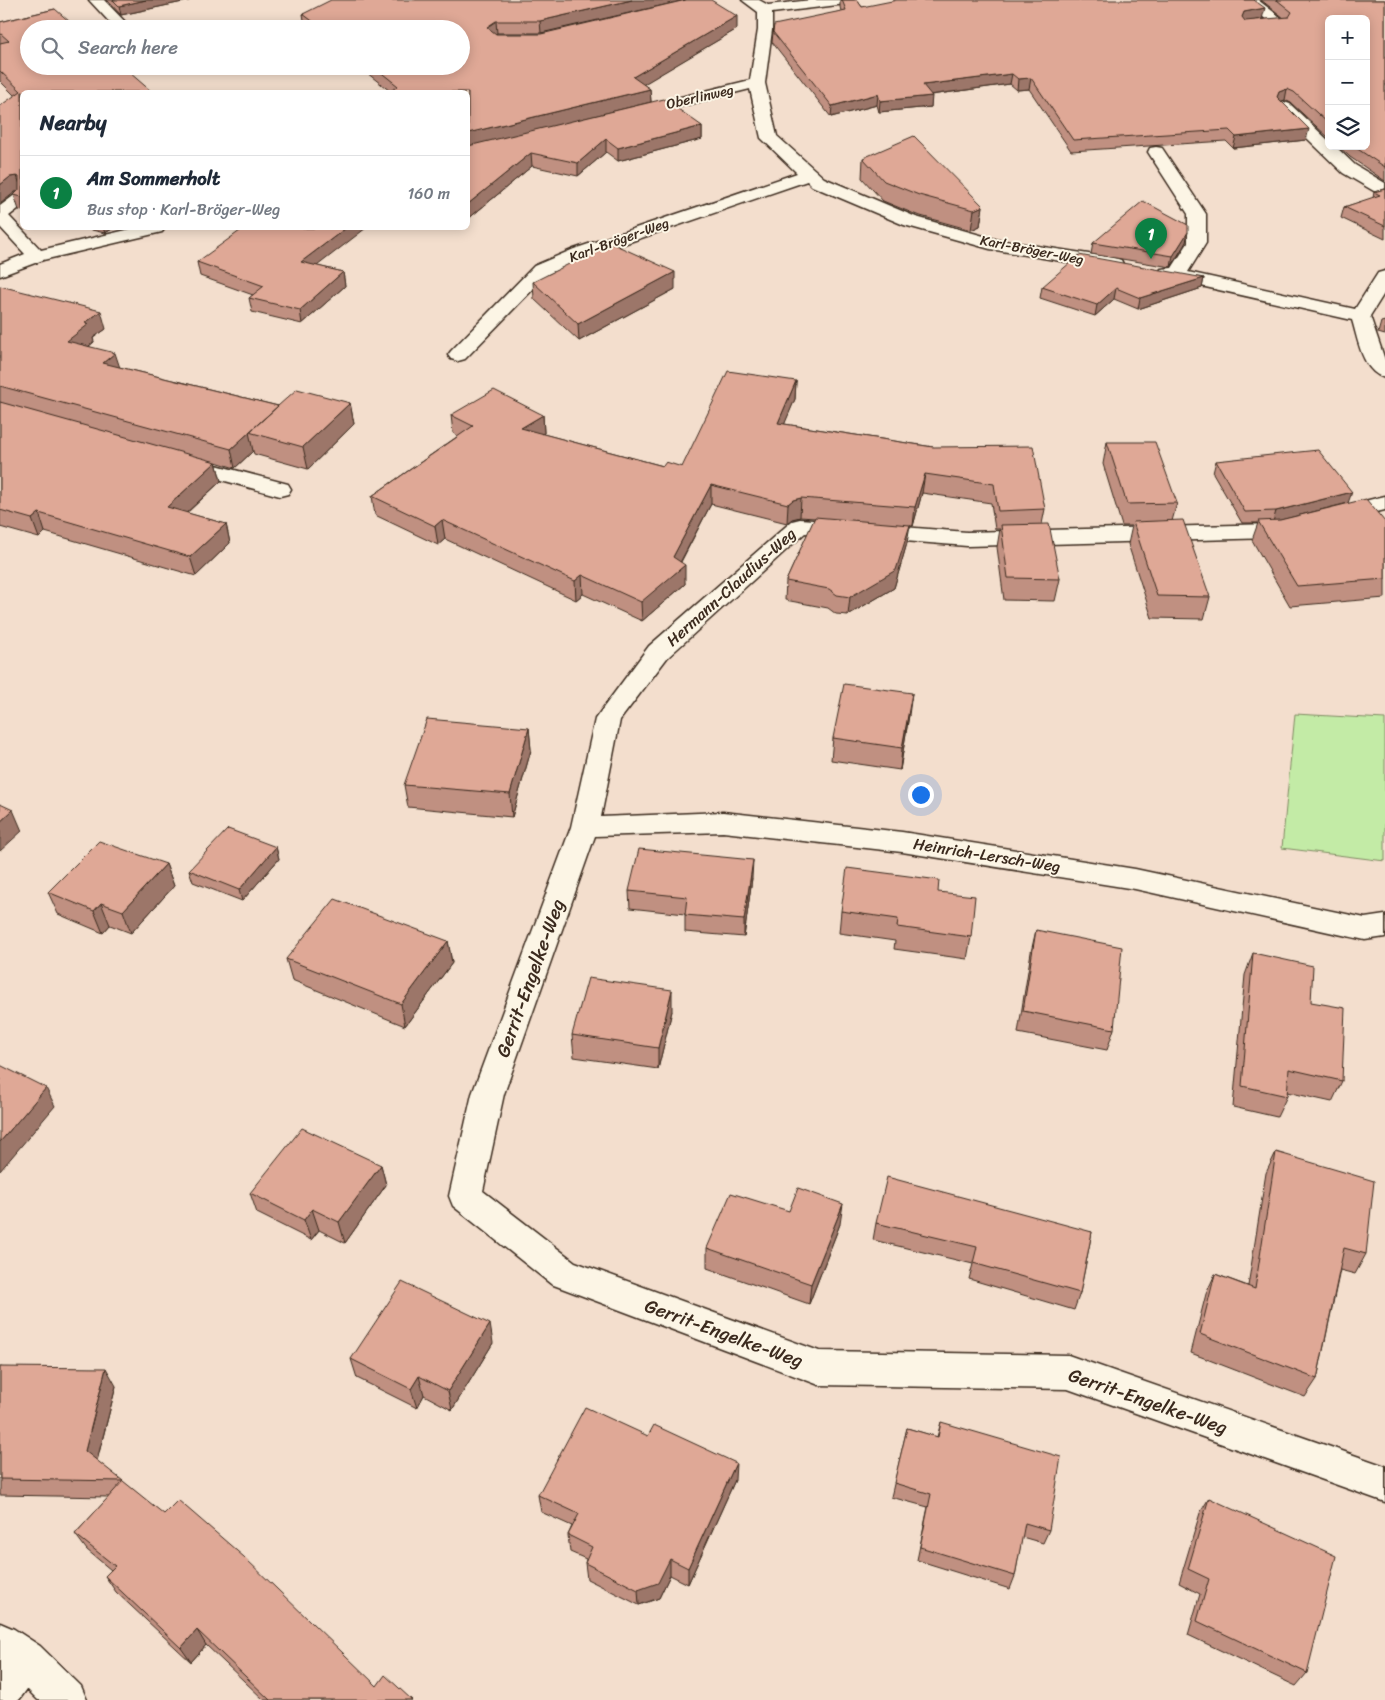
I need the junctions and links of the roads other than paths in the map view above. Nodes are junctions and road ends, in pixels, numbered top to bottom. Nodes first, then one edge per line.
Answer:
1 (96, 0) edge
2 (749, 0) edge
3 (846, 0) edge
4 (1248, 0) edge
5 (765, 10) junction
6 (117, 20) edge
7 (1248, 28) edge
8 (757, 83) junction
9 (1284, 107) edge
10 (622, 116) edge
11 (1156, 152) dead end
12 (810, 174) junction
13 (1385, 190) edge
14 (20, 200) edge
15 (0, 216) edge
16 (148, 230) edge
17 (37, 256) junction
18 (1133, 268) edge
19 (0, 270) edge
20 (1153, 271) edge
21 (1177, 275) junction
22 (1385, 277) edge
23 (1360, 316) junction
24 (458, 355) dead end
25 (1385, 372) edge
26 (158, 455) edge
27 (280, 489) dead end
28 (1385, 503) edge
29 (584, 826) junction
30 (1385, 926) edge
31 (1385, 1484) edge
32 (13, 1651) edge
33 (0, 1691) edge
34 (67, 1700) edge

1 - 6 street
2 - 5 street
3 - 5 street
4 - 7 street
5 - 8 street, Karl-Bröger-Weg
8 - 10 street, Oberlinweg
8 - 12 street, Karl-Bröger-Weg
9 - 13 street
11 - 21 street
12 - 18 street, Karl-Bröger-Weg
12 - 24 street, Karl-Bröger-Weg
14 - 15 street
15 - 17 street
16 - 17 street
17 - 19 street
20 - 21 street
21 - 23 street
22 - 23 street
23 - 25 street
26 - 27 street
28 - 29 street, Hermann-Claudius-Weg
29 - 30 street, Heinrich-Lersch-Weg
29 - 31 street, Gerrit-Engelke-Weg
32 - 33 street
32 - 34 street

